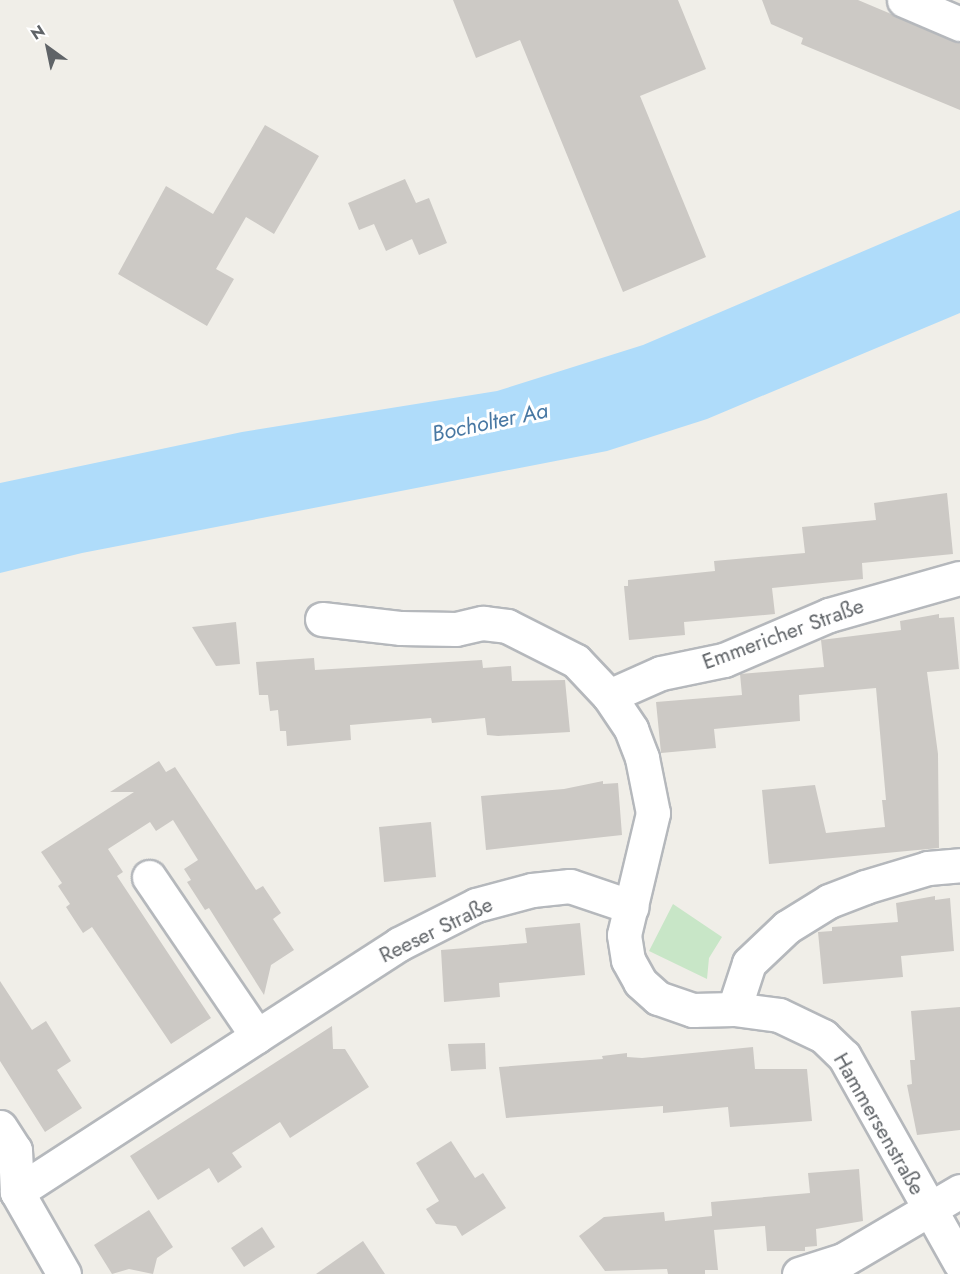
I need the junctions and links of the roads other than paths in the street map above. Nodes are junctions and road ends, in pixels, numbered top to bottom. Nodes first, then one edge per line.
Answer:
1 (904, 0) edge
2 (960, 24) edge
3 (960, 578) edge
4 (322, 620) dead end
5 (609, 696) junction
6 (960, 865) edge
7 (149, 877) dead end
8 (632, 907) junction
9 (734, 1009) junction
10 (256, 1036) junction
11 (0, 1127) edge
12 (960, 1191) edge
13 (17, 1192) junction
14 (928, 1208) junction
15 (960, 1263) edge
16 (64, 1274) edge
17 (799, 1274) edge

1 - 2 street
3 - 5 street, Emmericher Straße
4 - 5 street, Hammersenstraße
5 - 8 street, Hammersenstraße
6 - 9 street
7 - 10 street
8 - 9 street, Hammersenstraße
8 - 10 street, Reeser Straße
9 - 14 street, Hammersenstraße
10 - 13 street, Reeser Straße
11 - 13 street
12 - 14 street
13 - 16 street
14 - 15 street, Hammersenstraße
14 - 17 street

